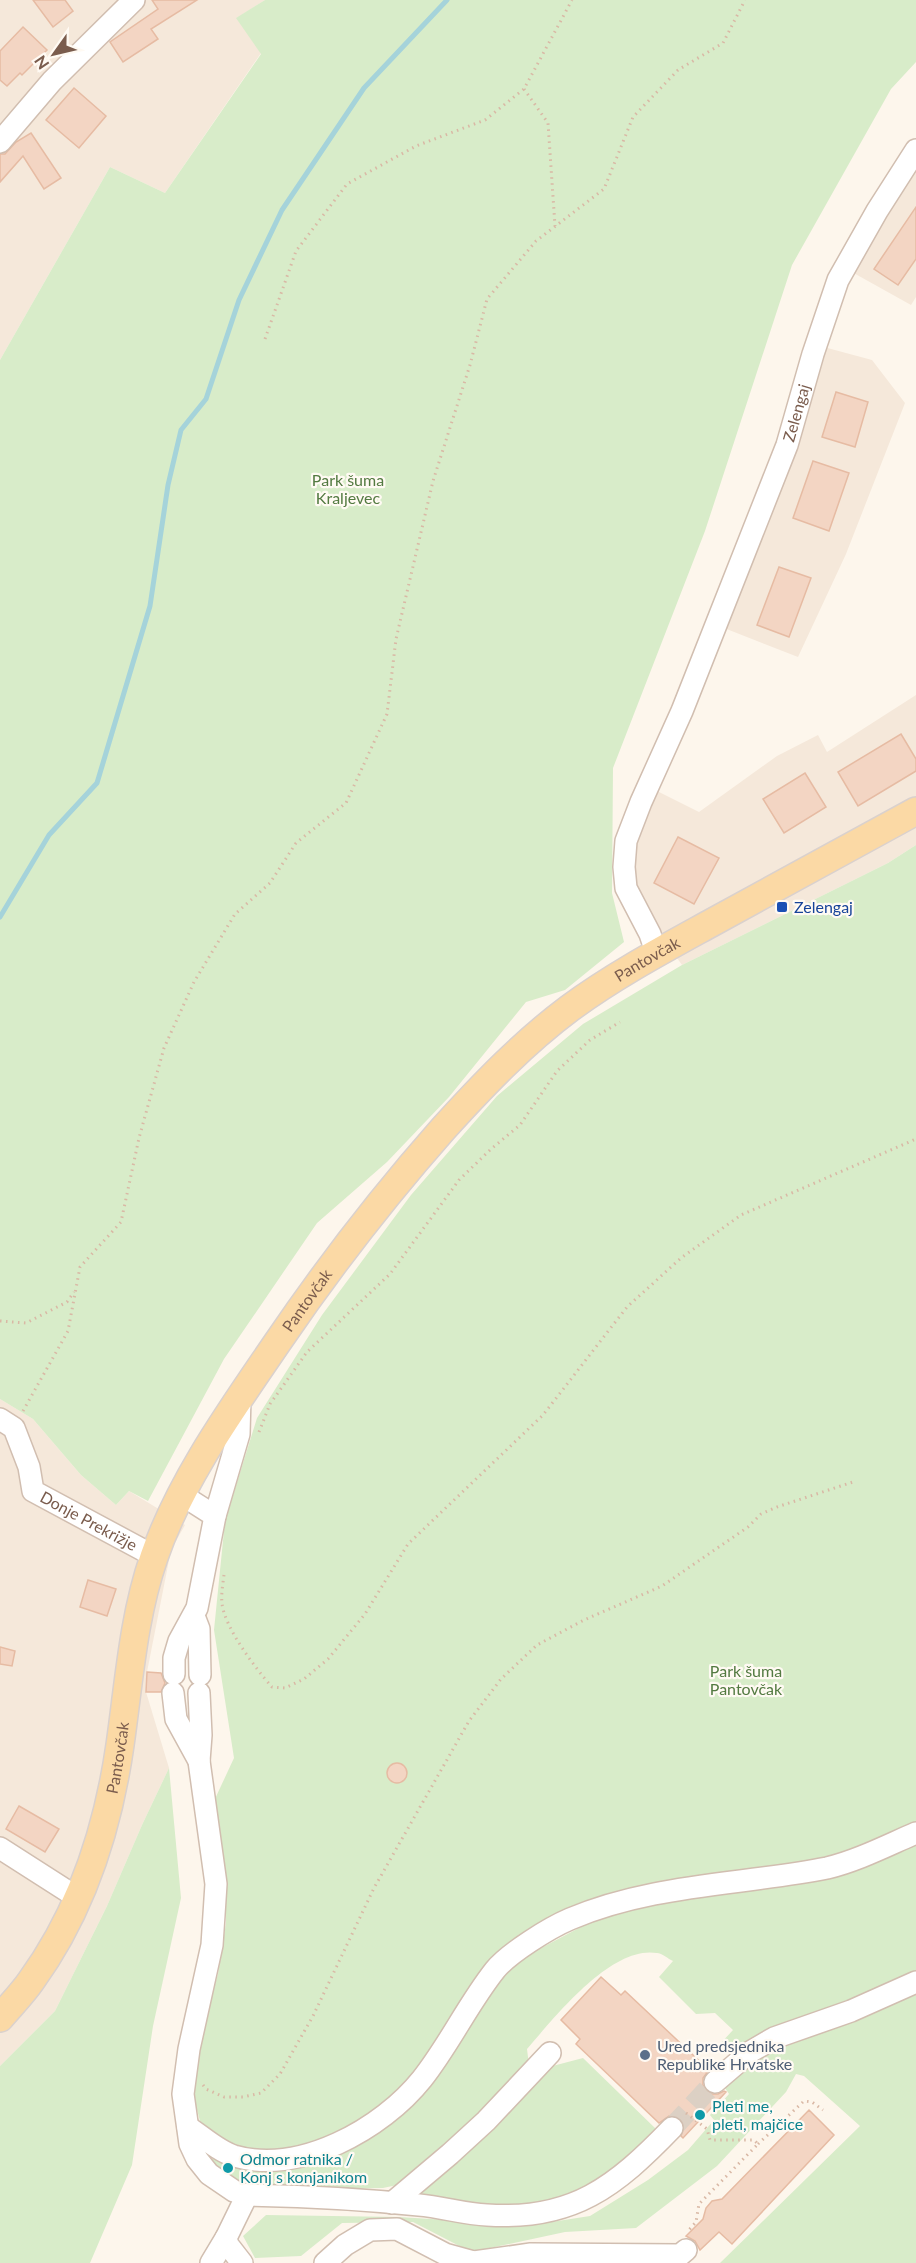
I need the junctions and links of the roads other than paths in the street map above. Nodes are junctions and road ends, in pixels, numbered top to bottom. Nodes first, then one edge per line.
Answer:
1 (134, 0) edge
2 (0, 142) edge
3 (916, 150) edge
4 (916, 811) edge
5 (656, 952) junction
6 (240, 1397) junction
7 (7, 1423) edge
8 (182, 1495) junction
9 (215, 1516) junction
10 (154, 1556) junction
11 (194, 1616) junction
12 (199, 1761) junction
13 (916, 1833) edge
14 (0, 1848) edge
15 (78, 1898) junction
16 (916, 1982) edge
17 (0, 2018) edge
18 (550, 2054) dead end
19 (715, 2082) tunnel mouth
20 (679, 2121) tunnel mouth
21 (188, 2127) junction
22 (247, 2194) junction
23 (392, 2202) junction
24 (226, 2238) junction
25 (686, 2250) road end
26 (211, 2263) edge
27 (242, 2263) edge
28 (325, 2263) edge

1 - 2 street
3 - 5 street, Zelengaj
4 - 5 main road, Pantovčak
5 - 6 main road, Pantovčak
6 - 8 main road, Pantovčak
6 - 9 street
7 - 10 street, Donje Prekrižje
8 - 9 street
8 - 10 main road, Pantovčak
9 - 11 street
10 - 15 main road, Pantovčak
11 - 12 street
11 - 12 street
12 - 21 street
13 - 21 street
14 - 15 street
15 - 17 main road, Pantovčak
16 - 19 street
18 - 23 street
20 - 23 street
21 - 22 street
22 - 23 street
22 - 24 street
24 - 26 street
24 - 27 street
25 - 28 street

